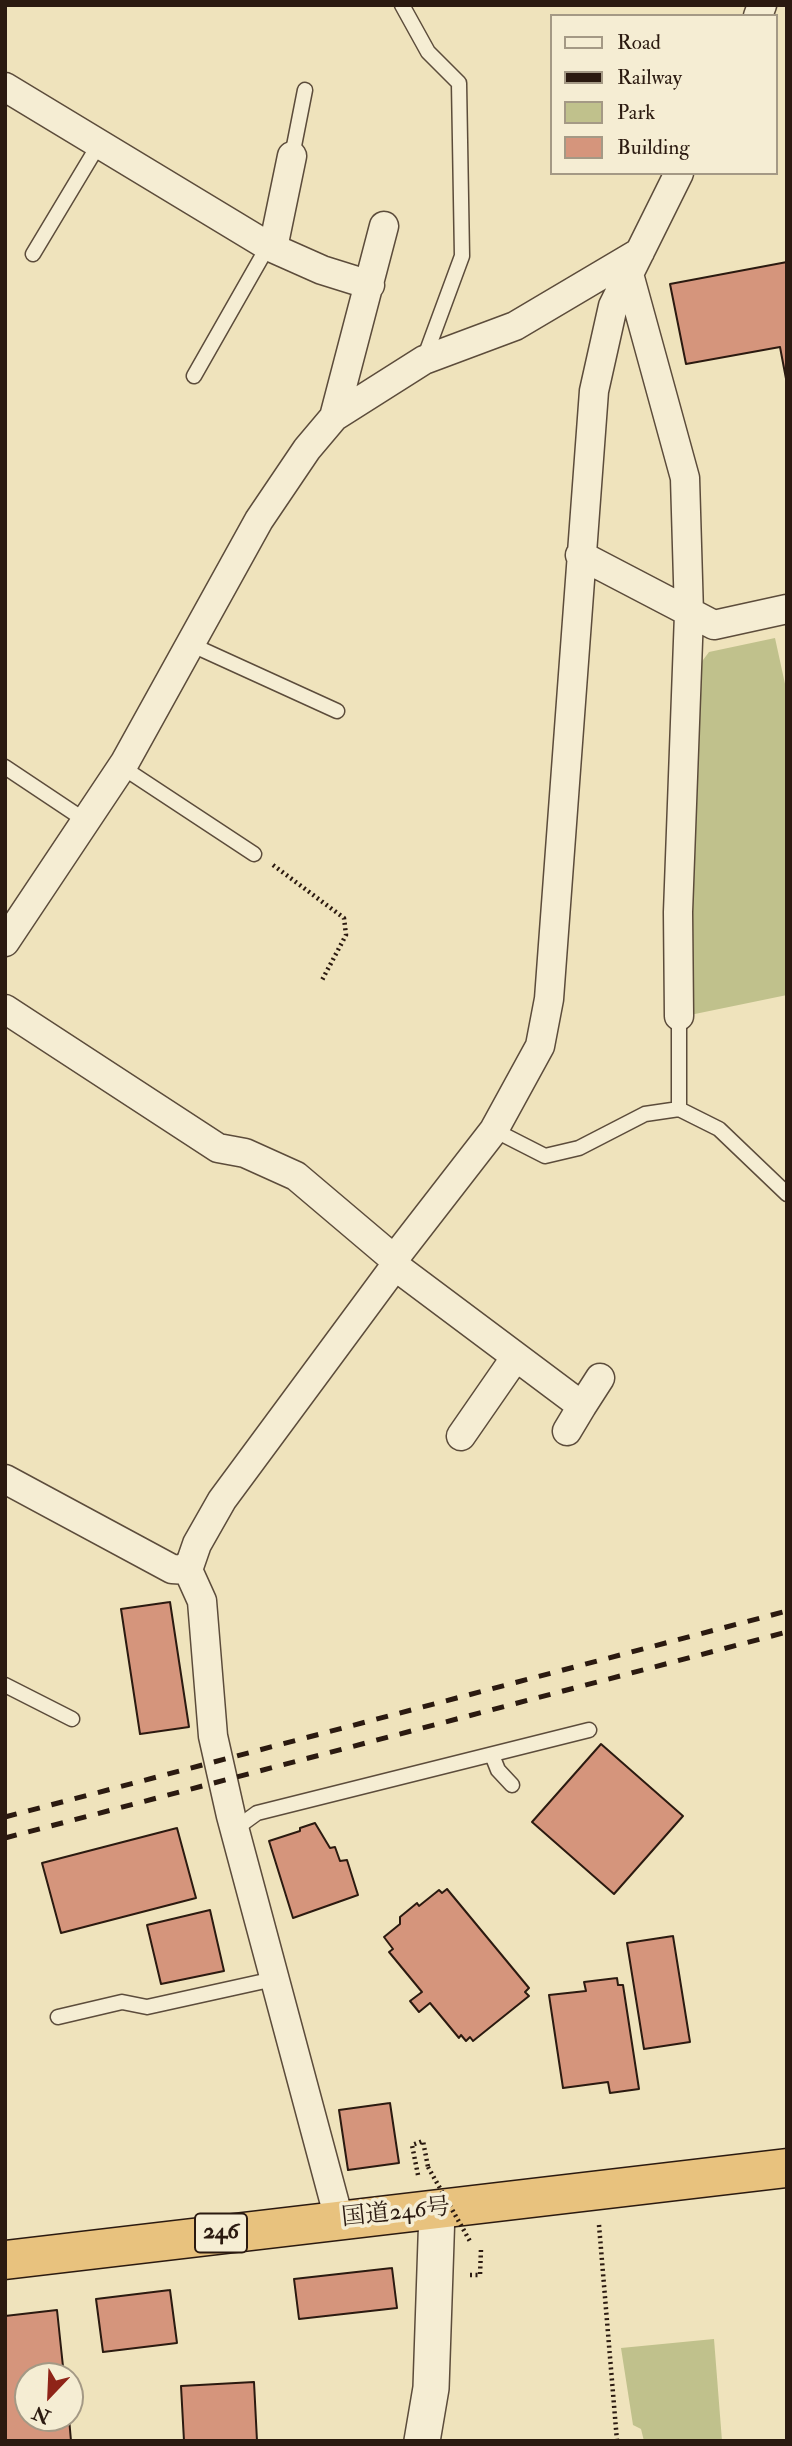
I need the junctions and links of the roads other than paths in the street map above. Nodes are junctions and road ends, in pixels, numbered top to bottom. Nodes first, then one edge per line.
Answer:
1 (402, 5) edge
2 (5, 87) edge
3 (305, 89) dead end
4 (99, 144) junction
5 (292, 156) joint
6 (679, 175) edge
7 (384, 226) dead end
8 (270, 247) junction
9 (33, 254) dead end
10 (635, 263) junction
11 (370, 285) junction
12 (424, 360) junction
13 (194, 376) dead end
14 (334, 417) junction
15 (580, 555) junction
16 (787, 609) edge
17 (689, 614) junction
18 (190, 644) junction
19 (337, 711) dead end
20 (122, 766) junction
21 (5, 767) edge
22 (86, 821) junction
23 (254, 854) road end
24 (5, 942) edge
25 (5, 1009) edge
26 (679, 1016) joint
27 (679, 1109) junction
28 (494, 1130) junction
29 (787, 1194) edge
30 (395, 1263) junction
31 (515, 1358) junction
32 (600, 1378) dead end
33 (582, 1406) junction
34 (567, 1431) dead end
35 (461, 1436) dead end
36 (5, 1479) edge
37 (188, 1570) junction
38 (5, 1685) edge
39 (72, 1719) dead end
40 (589, 1730) dead end
41 (492, 1755) junction
42 (512, 1785) dead end
43 (234, 1829) junction
44 (274, 1979) junction
45 (58, 2017) dead end
46 (787, 2168) edge
47 (428, 2199) junction
48 (339, 2219) junction
49 (5, 2260) edge
50 (422, 2441) edge

1 - 12 lane
2 - 4 street
3 - 5 lane
4 - 8 street
4 - 9 lane
5 - 8 street
6 - 10 street
7 - 11 street
8 - 11 street
8 - 13 lane
10 - 12 street
10 - 15 street
10 - 17 street
11 - 14 street
12 - 14 street
14 - 18 street
15 - 17 street
15 - 28 street
16 - 17 street
17 - 26 street
18 - 19 lane
18 - 20 street
20 - 22 street
20 - 23 lane
21 - 22 lane
22 - 24 street
25 - 30 street
26 - 27 lane
27 - 28 lane
27 - 29 lane
28 - 30 street
30 - 31 street
30 - 37 street
31 - 33 street
31 - 35 street
32 - 33 street
33 - 34 street
36 - 37 street
37 - 43 street
38 - 39 lane
40 - 41 lane
41 - 42 lane
41 - 43 lane
43 - 44 street
44 - 45 lane
44 - 48 street
46 - 47 highway, 国道246号 / 246
47 - 48 highway, 国道246号 / 246
47 - 50 street
48 - 49 highway, 国道246号 / 246

